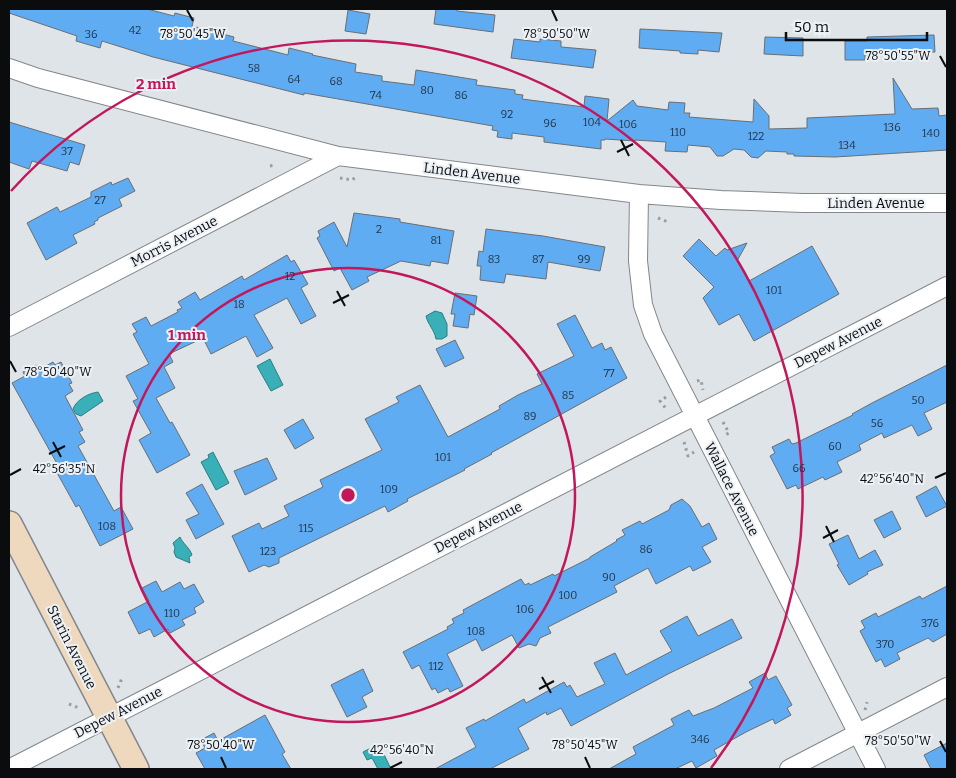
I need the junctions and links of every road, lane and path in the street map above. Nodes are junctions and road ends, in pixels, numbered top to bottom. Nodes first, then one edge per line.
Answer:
1 (9, 68) edge
2 (338, 156) junction
3 (276, 165) dead end
4 (270, 166) dead end
5 (340, 178) dead end
6 (352, 180) dead end
7 (639, 194) junction
8 (947, 203) edge
9 (658, 218) dead end
10 (668, 222) dead end
11 (947, 286) edge
12 (9, 327) edge
13 (701, 380) dead end
14 (704, 392) dead end
15 (660, 400) dead end
16 (668, 410) dead end
17 (694, 416) junction
18 (723, 422) dead end
19 (729, 433) dead end
20 (684, 442) dead end
21 (688, 456) dead end
22 (9, 524) edge
23 (122, 678) dead end
24 (118, 688) dead end
25 (947, 688) edge
26 (69, 704) dead end
27 (79, 708) dead end
28 (109, 717) junction
29 (858, 734) junction
30 (9, 769) edge
31 (136, 769) edge
32 (789, 769) edge
33 (876, 769) edge

1 - 2 street, Linden Avenue
2 - 7 street, Linden Avenue
2 - 12 street, Morris Avenue
3 - 4 path
5 - 6 path
7 - 8 street, Linden Avenue
7 - 17 street, Wallace Avenue
9 - 10 path
11 - 17 street, Depew Avenue
13 - 14 path
15 - 16 path
17 - 28 street, Depew Avenue
17 - 29 street, Wallace Avenue
18 - 19 path
20 - 21 path
22 - 28 street, Starin Avenue
23 - 24 path
25 - 29 street
26 - 27 path
28 - 30 street, Depew Avenue
28 - 31 street, Starin Avenue
29 - 32 street
29 - 33 street, Wallace Avenue

